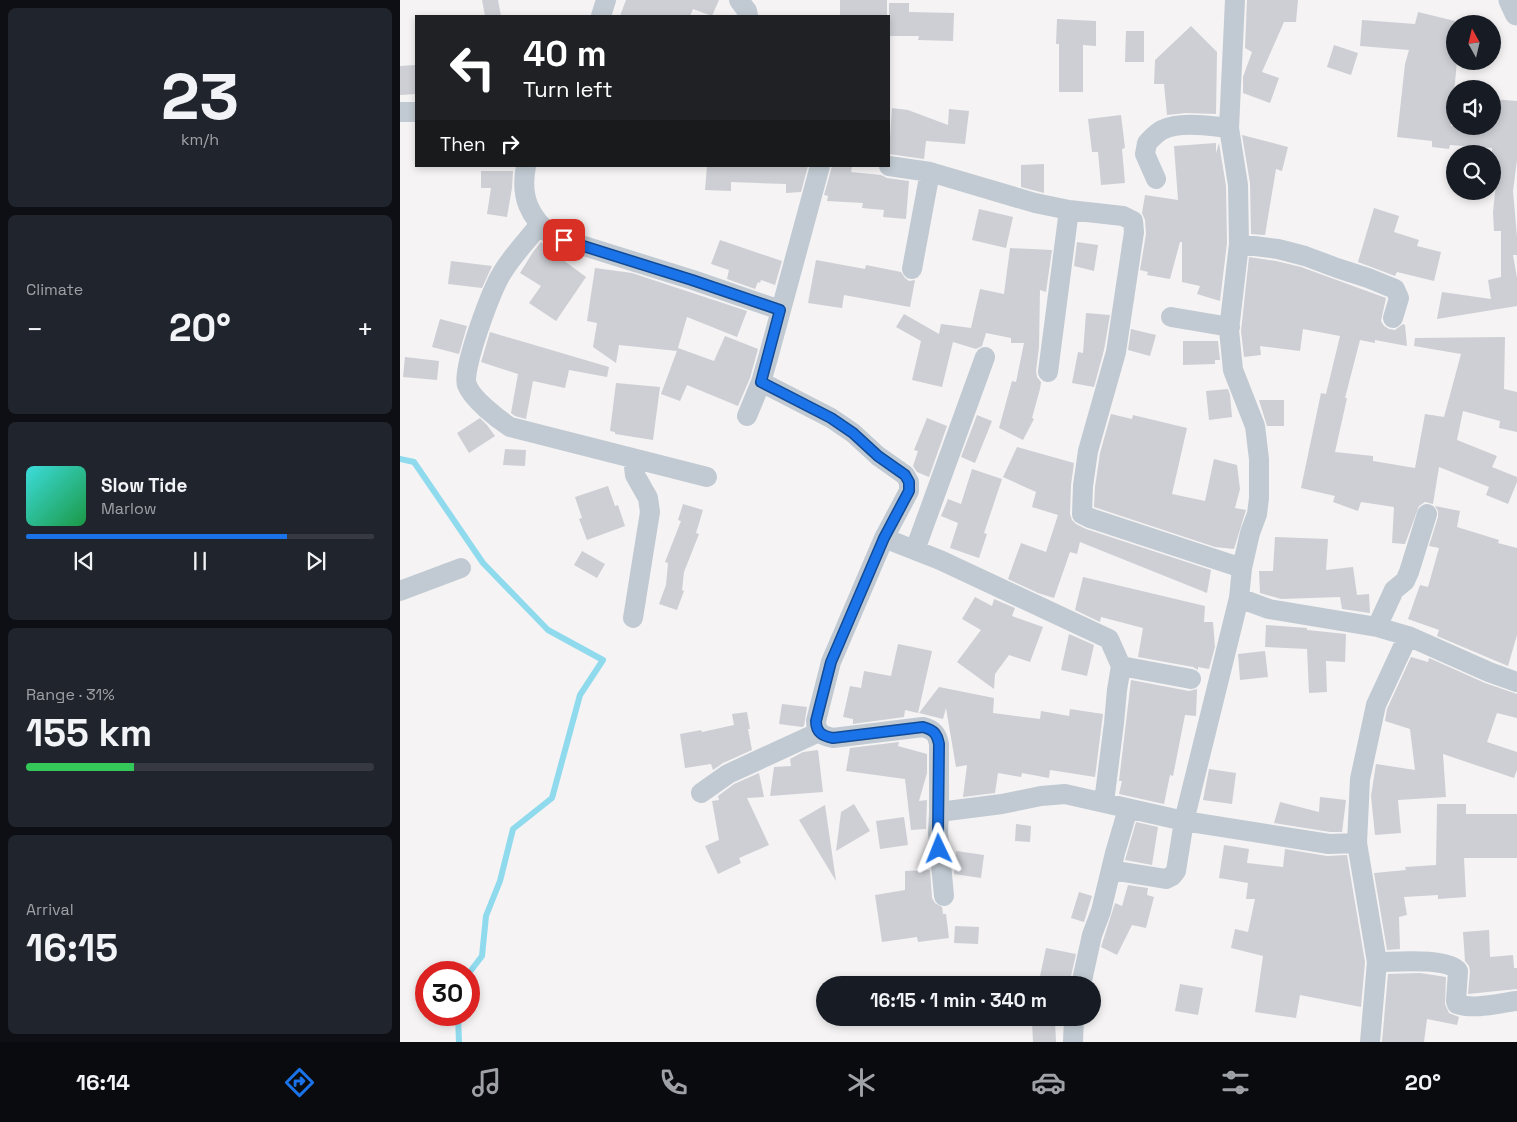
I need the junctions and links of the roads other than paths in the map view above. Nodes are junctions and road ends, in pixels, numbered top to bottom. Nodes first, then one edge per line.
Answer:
1 (606, 0) edge
2 (739, 0) edge
3 (1235, 0) edge
4 (1511, 0) edge
5 (1517, 13) edge
6 (602, 15) edge
7 (748, 15) edge
8 (400, 112) edge
9 (415, 112) edge
10 (1229, 128) junction
11 (890, 166) edge
12 (526, 167) edge
13 (820, 167) edge
14 (930, 172) junction
15 (1156, 179) dead end
16 (1069, 210) junction
17 (540, 225) junction
18 (1239, 244) junction
19 (912, 269) dead end
20 (780, 310) junction
21 (1171, 317) dead end
22 (1393, 318) dead end
23 (1230, 327) junction
24 (984, 357) dead end
25 (1048, 372) dead end
26 (761, 382) junction
27 (747, 416) dead end
28 (633, 458) junction
29 (707, 477) dead end
30 (1427, 514) dead end
31 (884, 538) junction
32 (915, 550) junction
33 (461, 568) dead end
34 (1242, 568) junction
35 (400, 591) edge
36 (1239, 598) junction
37 (633, 618) dead end
38 (1377, 627) junction
39 (1408, 636) junction
40 (1121, 666) junction
41 (1191, 679) dead end
42 (1517, 682) edge
43 (819, 732) junction
44 (701, 793) dead end
45 (1104, 802) junction
46 (1128, 809) junction
47 (939, 812) junction
48 (1184, 821) junction
49 (1357, 843) junction
50 (1111, 870) junction
51 (944, 896) dead end
52 (1377, 962) junction
53 (1083, 976) edge
54 (1517, 1000) edge
55 (1074, 1026) edge
56 (1073, 1042) edge
57 (1370, 1042) edge

1 - 6 street
2 - 7 street
3 - 10 street
4 - 5 street
8 - 9 street
10 - 15 street
10 - 18 street
11 - 14 street
12 - 17 street
13 - 20 street
14 - 16 street
14 - 19 street
16 - 25 street
16 - 34 street
17 - 20 street
17 - 28 street
18 - 22 street
18 - 23 street
20 - 26 street
21 - 23 street
23 - 34 street
24 - 32 street
26 - 27 street
26 - 31 street
28 - 29 street
28 - 37 street
30 - 38 street
31 - 32 street
31 - 43 street
32 - 40 street
33 - 35 street
34 - 36 street
36 - 38 street
36 - 48 street
38 - 39 street
39 - 42 street
39 - 49 street
40 - 41 street
40 - 45 street
43 - 44 street
43 - 47 street
45 - 46 street
45 - 47 street
46 - 48 street
46 - 50 street
47 - 51 street
48 - 49 street
48 - 50 street
49 - 52 street
50 - 53 street
52 - 54 street
52 - 57 street
55 - 56 street

